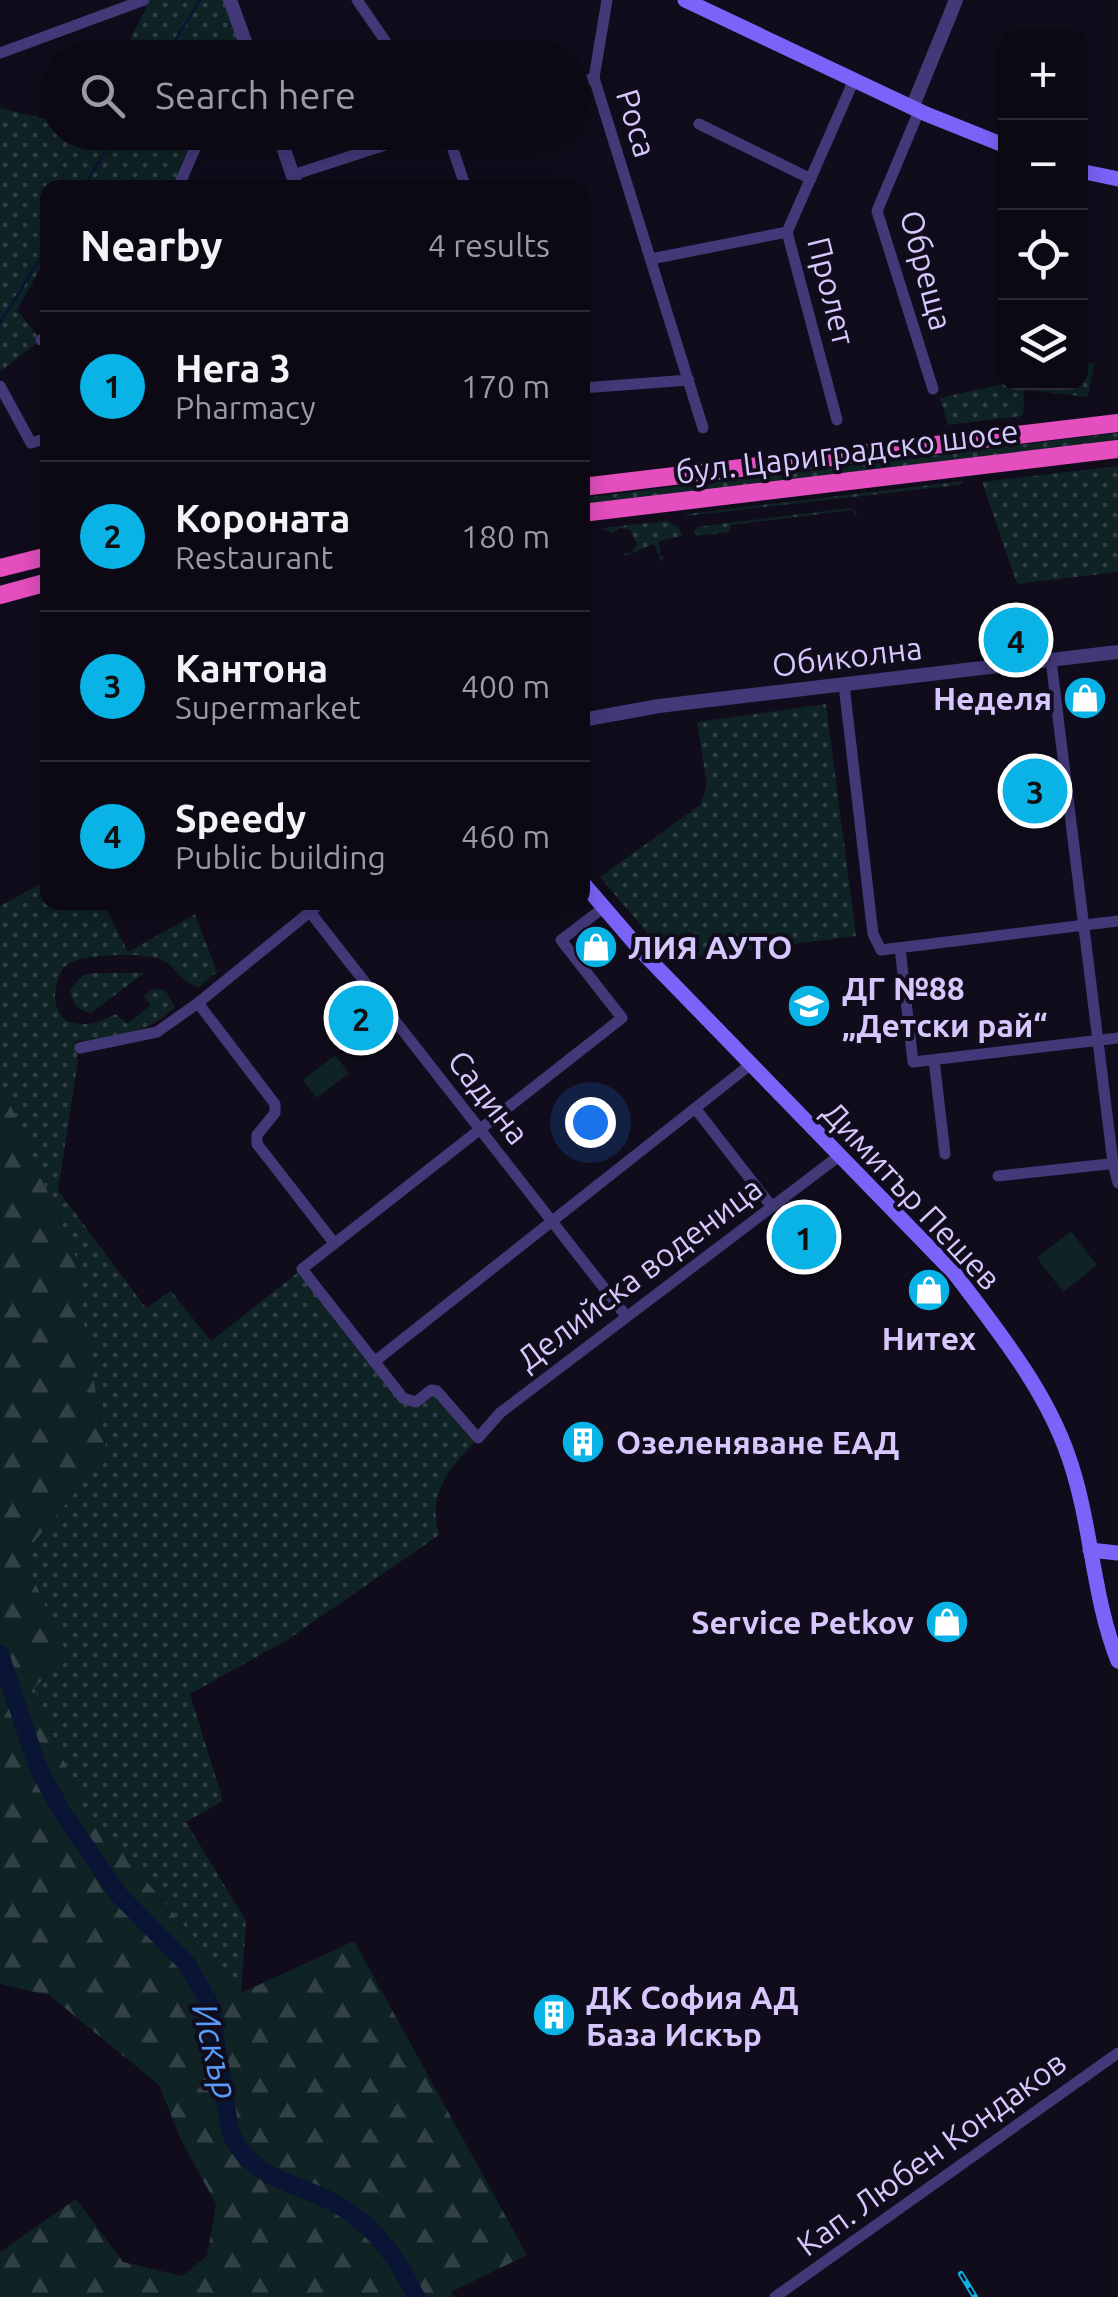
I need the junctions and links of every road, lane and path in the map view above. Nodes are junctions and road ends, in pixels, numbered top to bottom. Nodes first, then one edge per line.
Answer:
1 (144, 0) edge
2 (230, 0) edge
3 (357, 0) edge
4 (607, 0) edge
5 (685, 0) edge
6 (956, 0) edge
7 (244, 40) edge
8 (385, 40) edge
9 (0, 53) edge
10 (594, 78) junction
11 (590, 79) edge
12 (854, 80) junction
13 (916, 109) junction
14 (699, 124) dead end
15 (998, 143) edge
16 (194, 150) edge
17 (284, 150) edge
18 (377, 150) edge
19 (454, 150) edge
20 (1088, 173) edge
21 (811, 179) junction
22 (1118, 179) edge
23 (181, 180) edge
24 (295, 180) edge
25 (298, 180) edge
26 (463, 180) edge
27 (787, 232) junction
28 (651, 259) junction
29 (689, 380) junction
30 (0, 386) edge
31 (590, 387) edge
32 (933, 389) dead end
33 (837, 420) dead end
34 (1118, 423) edge
35 (703, 428) dead end
36 (40, 440) edge
37 (1118, 449) edge
38 (590, 486) edge
39 (590, 512) edge
40 (40, 558) edge
41 (0, 568) edge
42 (40, 584) edge
43 (0, 595) edge
44 (1118, 652) edge
45 (1052, 660) junction
46 (844, 684) junction
47 (590, 718) edge
48 (590, 892) edge
49 (603, 908) junction
50 (312, 910) edge
51 (310, 912) junction
52 (1118, 921) edge
53 (1084, 925) junction
54 (900, 948) junction
55 (198, 1003) junction
56 (1118, 1038) edge
57 (1098, 1040) junction
58 (80, 1048) dead end
59 (934, 1060) junction
60 (751, 1064) junction
61 (694, 1108) junction
62 (480, 1130) junction
63 (945, 1154) dead end
64 (838, 1156) junction
65 (1115, 1163) edge
66 (998, 1176) dead end
67 (1118, 1183) edge
68 (772, 1207) junction
69 (551, 1222) junction
70 (334, 1243) junction
71 (626, 1316) junction
72 (374, 1362) junction
73 (1090, 1550) junction
74 (1118, 1552) edge
75 (1118, 1661) edge
76 (1118, 2053) edge
77 (775, 2297) edge

1 - 9 street
2 - 7 street
3 - 8 street
4 - 10 street, Роса
5 - 12 main road
6 - 13 street
10 - 11 street
10 - 28 street, Роса
12 - 13 main road
12 - 21 street, Пролет
13 - 15 main road
13 - 32 street, Обреща
14 - 21 street
16 - 23 street
17 - 24 street
18 - 25 street
19 - 26 street
20 - 22 main road
21 - 27 street, Пролет
27 - 28 street
27 - 33 street, Пролет
28 - 29 street, Роса
29 - 31 street
29 - 35 street, Роса
30 - 36 street
34 - 38 highway, бул. Цариградско шосе
37 - 39 highway, бул. Цариградско шосе
40 - 41 highway
42 - 43 highway
44 - 45 street, Обиколна
45 - 46 street, Обиколна
45 - 53 street
46 - 47 street, Обиколна
46 - 54 street
48 - 49 main road, Димитър Пешев
49 - 60 main road, Димитър Пешев
49 - 62 street
50 - 51 street
51 - 55 street
51 - 62 street, Садина
52 - 53 street
53 - 54 street
53 - 57 street
54 - 59 street
55 - 58 street
55 - 70 street
56 - 57 street
57 - 59 street
57 - 65 street
59 - 63 street
60 - 61 street
60 - 64 main road, Димитър Пешев
61 - 68 street
61 - 69 street
62 - 69 street, Садина
62 - 70 street
64 - 68 street, Делийска воденица
64 - 73 main road, Димитър Пешев
65 - 66 street
65 - 67 street
68 - 71 street, Делийска воденица
69 - 71 street, Садина
69 - 72 street
70 - 72 street
71 - 72 street, Делийска воденица
73 - 74 main road
73 - 75 main road, Димитър Пешев
76 - 77 street, Кап. Любен Кондаков

